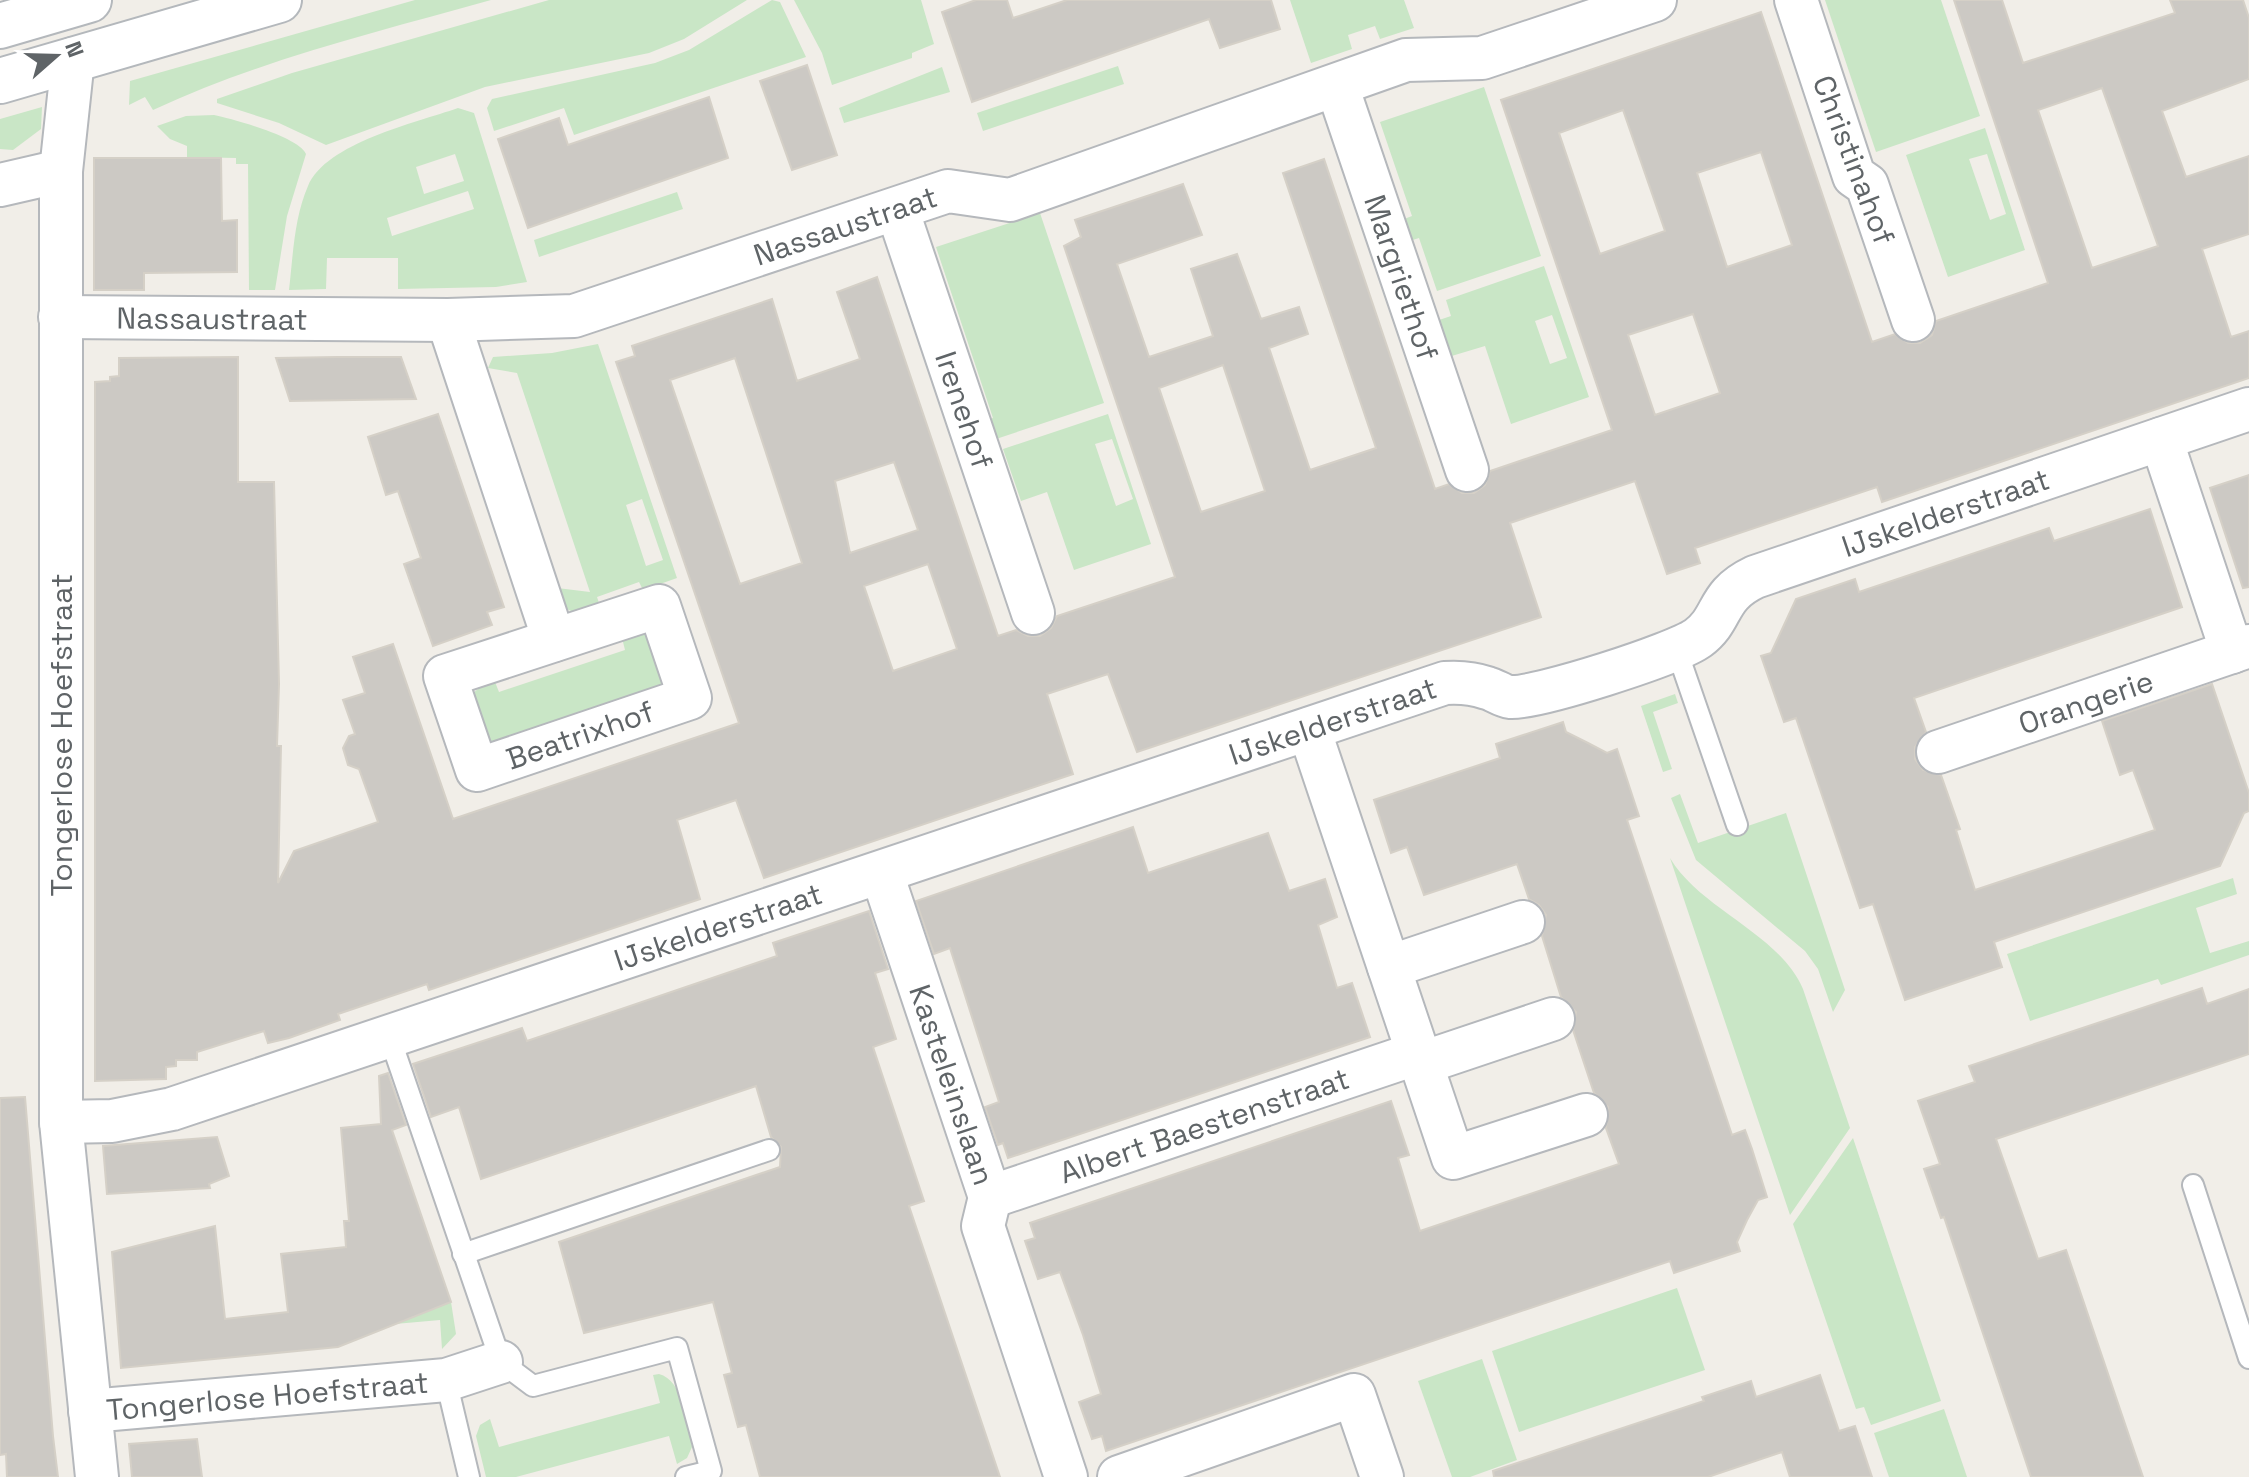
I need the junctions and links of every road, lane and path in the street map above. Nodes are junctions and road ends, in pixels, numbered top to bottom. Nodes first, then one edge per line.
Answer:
1 (89, 0) edge
2 (279, 0) edge
3 (1655, 0) edge
4 (1796, 0) edge
5 (18, 15) edge
6 (73, 59) junction
7 (0, 81) edge
8 (1337, 86) junction
9 (61, 171) junction
10 (0, 185) edge
11 (897, 209) junction
12 (60, 317) junction
13 (448, 320) junction
14 (1913, 320) dead end
15 (2249, 409) edge
16 (2161, 439) junction
17 (1467, 470) dead end
18 (1033, 613) dead end
19 (554, 640) junction
20 (1676, 648) junction
21 (2241, 649) edge
22 (1309, 729) junction
23 (1938, 752) dead end
24 (1737, 825) dead end
25 (882, 874) junction
26 (1523, 922) dead end
27 (1389, 967) junction
28 (1553, 1019) dead end
29 (390, 1038) junction
30 (1420, 1058) junction
31 (1586, 1115) dead end
32 (61, 1122) junction
33 (769, 1150) dead end
34 (2193, 1185) dead end
35 (990, 1197) junction
36 (463, 1254) junction
37 (2249, 1358) edge
38 (501, 1362) junction
39 (446, 1380) junction
40 (90, 1411) junction
41 (97, 1477) edge
42 (469, 1477) edge
43 (686, 1477) edge
44 (1066, 1477) edge
45 (1119, 1477) edge
46 (1382, 1477) edge

1 - 5 main road
2 - 6 main road
3 - 8 street, Nassaustraat
4 - 14 street, Christinahof
6 - 7 main road
6 - 9 street, Tongerlose Hoefstraat
8 - 11 street, Nassaustraat
8 - 17 street, Margriethof
9 - 10 street
9 - 12 street, Tongerlose Hoefstraat
11 - 13 street, Nassaustraat
11 - 18 street, Irenehof
12 - 13 street, Nassaustraat
12 - 32 street, Tongerlose Hoefstraat
13 - 19 street
15 - 16 street, IJskelderstraat
16 - 20 street, IJskelderstraat
16 - 21 street, Orangerie
19 - 19 street, Beatrixhof
20 - 22 street, IJskelderstraat
20 - 24 lane
21 - 23 street, Orangerie
22 - 25 street, IJskelderstraat
22 - 27 street
25 - 29 street, IJskelderstraat
25 - 35 street, Kasteleinslaan
26 - 27 street
27 - 30 street
28 - 30 street, Albert Baestenstraat
29 - 32 street, IJskelderstraat
29 - 36 lane
30 - 31 street
30 - 35 street, Albert Baestenstraat
32 - 40 street, Tongerlose Hoefstraat
33 - 36 lane
34 - 37 lane
35 - 44 street, Kasteleinslaan
36 - 38 lane
38 - 39 street, Tongerlose Hoefstraat
38 - 43 lane
39 - 40 street, Tongerlose Hoefstraat
39 - 42 lane, Tongerlose Hoefstraat
40 - 41 street, Tongerlose Hoefstraat
45 - 46 street

